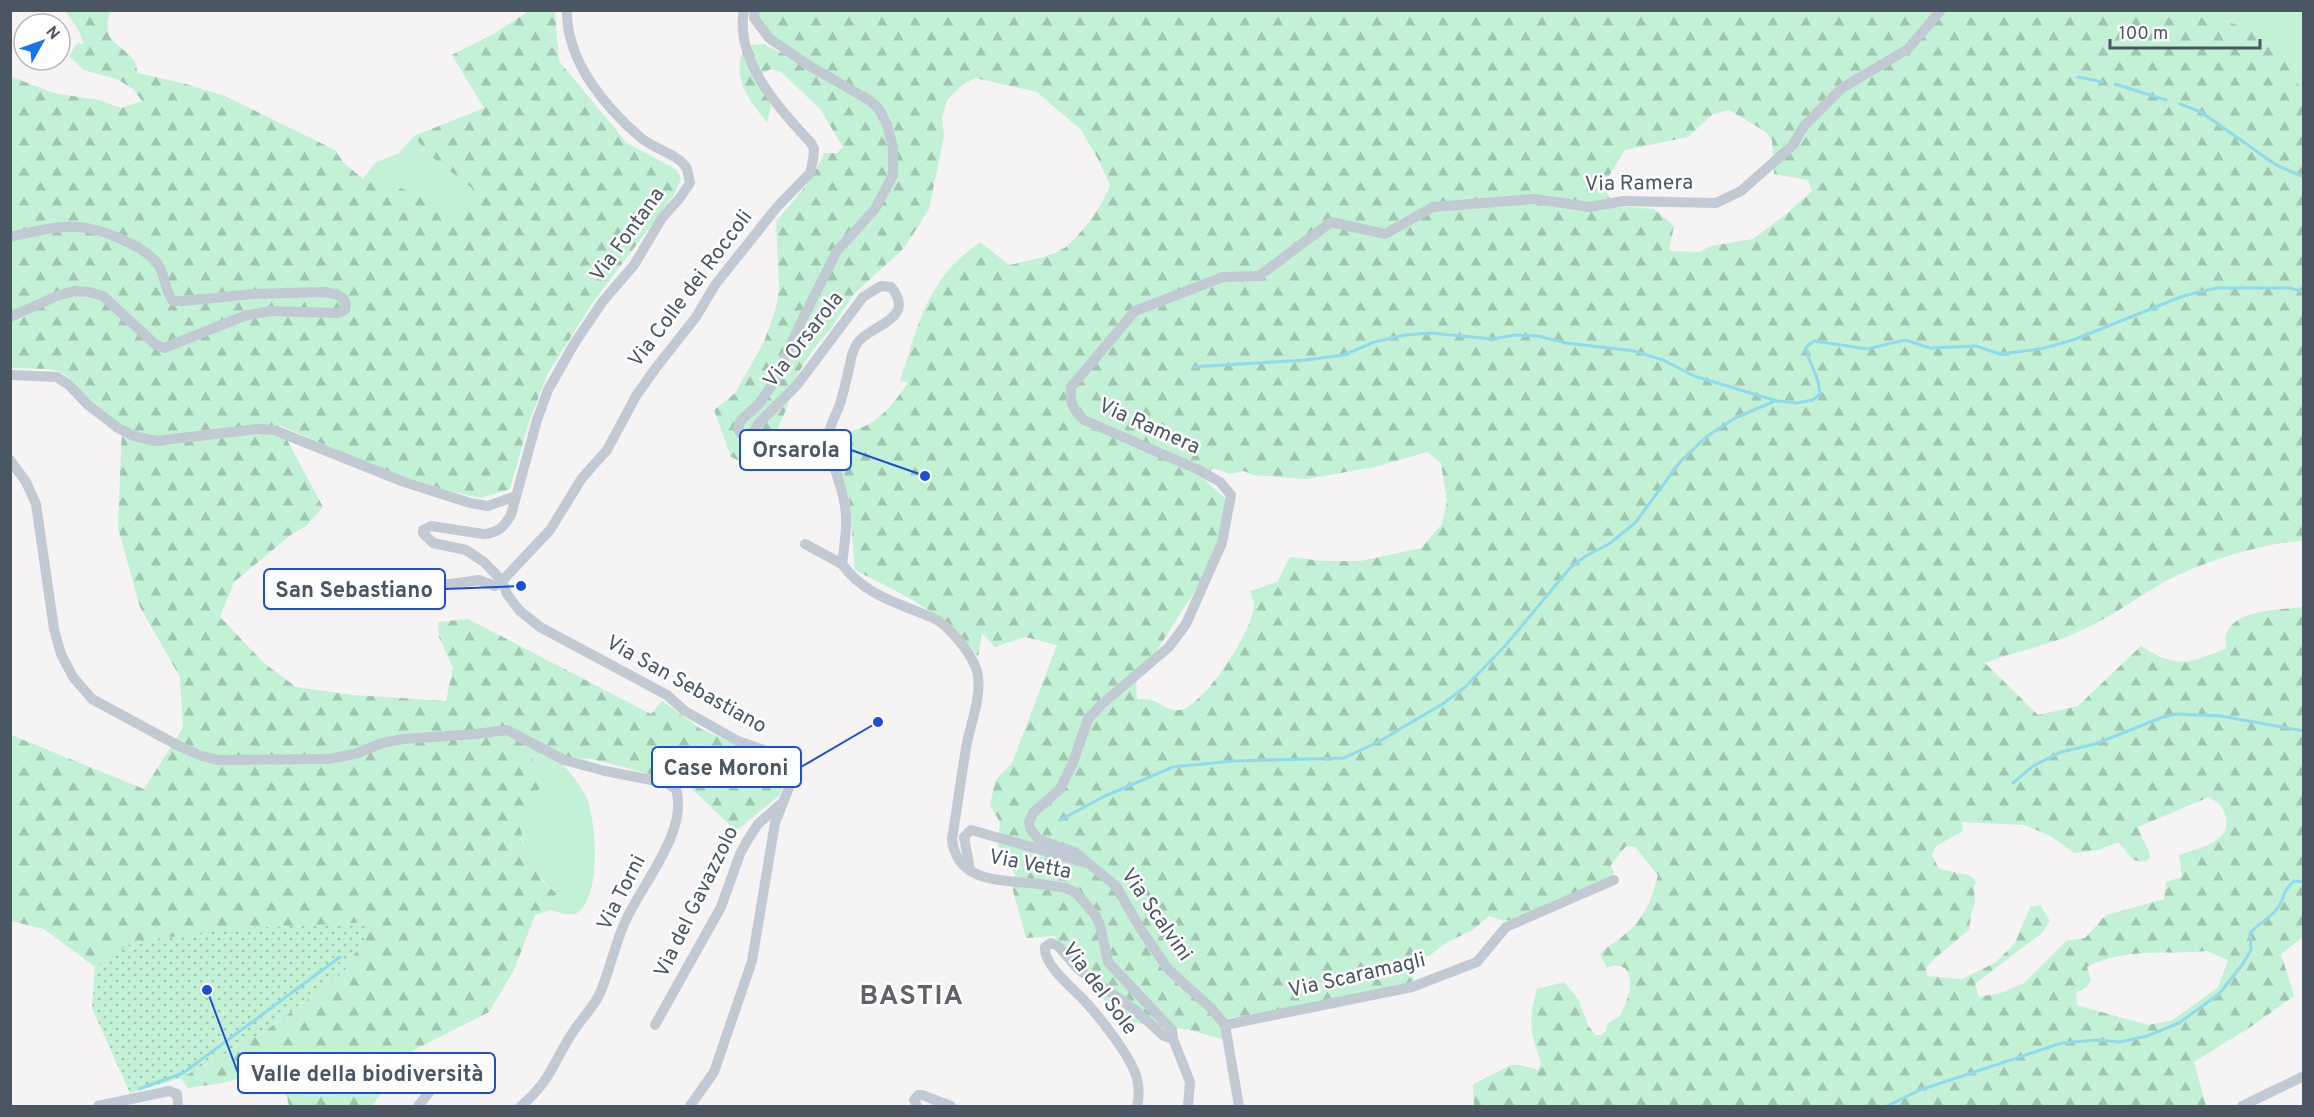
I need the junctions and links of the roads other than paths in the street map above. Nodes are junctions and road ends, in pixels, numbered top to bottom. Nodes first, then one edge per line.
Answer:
1 (567, 10) edge
2 (744, 10) edge
3 (755, 10) edge
4 (1941, 10) edge
5 (10, 237) edge
6 (10, 316) edge
7 (10, 375) edge
8 (10, 460) edge
9 (516, 496) junction
10 (512, 513) joint
11 (805, 544) dead end
12 (842, 564) junction
13 (502, 581) junction
14 (299, 584) dead end
15 (782, 803) junction
16 (1087, 863) junction
17 (970, 871) junction
18 (1614, 880) dead end
19 (655, 1025) dead end
20 (1224, 1025) junction
21 (1173, 1039) junction
22 (2304, 1076) edge
23 (437, 1083) dead end
24 (98, 1107) edge
25 (178, 1107) edge
26 (418, 1107) edge
27 (521, 1107) edge
28 (690, 1107) edge
29 (917, 1107) edge
30 (951, 1107) edge
31 (1137, 1107) edge
32 (1188, 1107) edge
33 (1239, 1107) edge
34 (2242, 1107) edge

1 - 9 street, Via Fontana
2 - 13 street, Via Colle dei Roccoli
3 - 12 street, Via Orsarola
4 - 16 street, Via Ramera
5 - 6 street
7 - 9 street
8 - 27 street, Via Torni
9 - 10 street, Via Fontana
10 - 13 street, Via San Sebastiano
11 - 12 street
12 - 17 street, Via Vetta
13 - 14 street
13 - 15 street, Via San Sebastiano
15 - 19 street, Via del Gavazzolo
15 - 28 street, Via San Sebastiano
16 - 17 street, Via Scalvini
16 - 20 street, Via Scalvini
17 - 21 street, Via Vetta
18 - 20 street, Via Scaramagli
20 - 33 street
21 - 31 street, Via del Sole
21 - 32 street, Via Vetta
22 - 34 street
23 - 26 street
24 - 25 street
29 - 30 street

